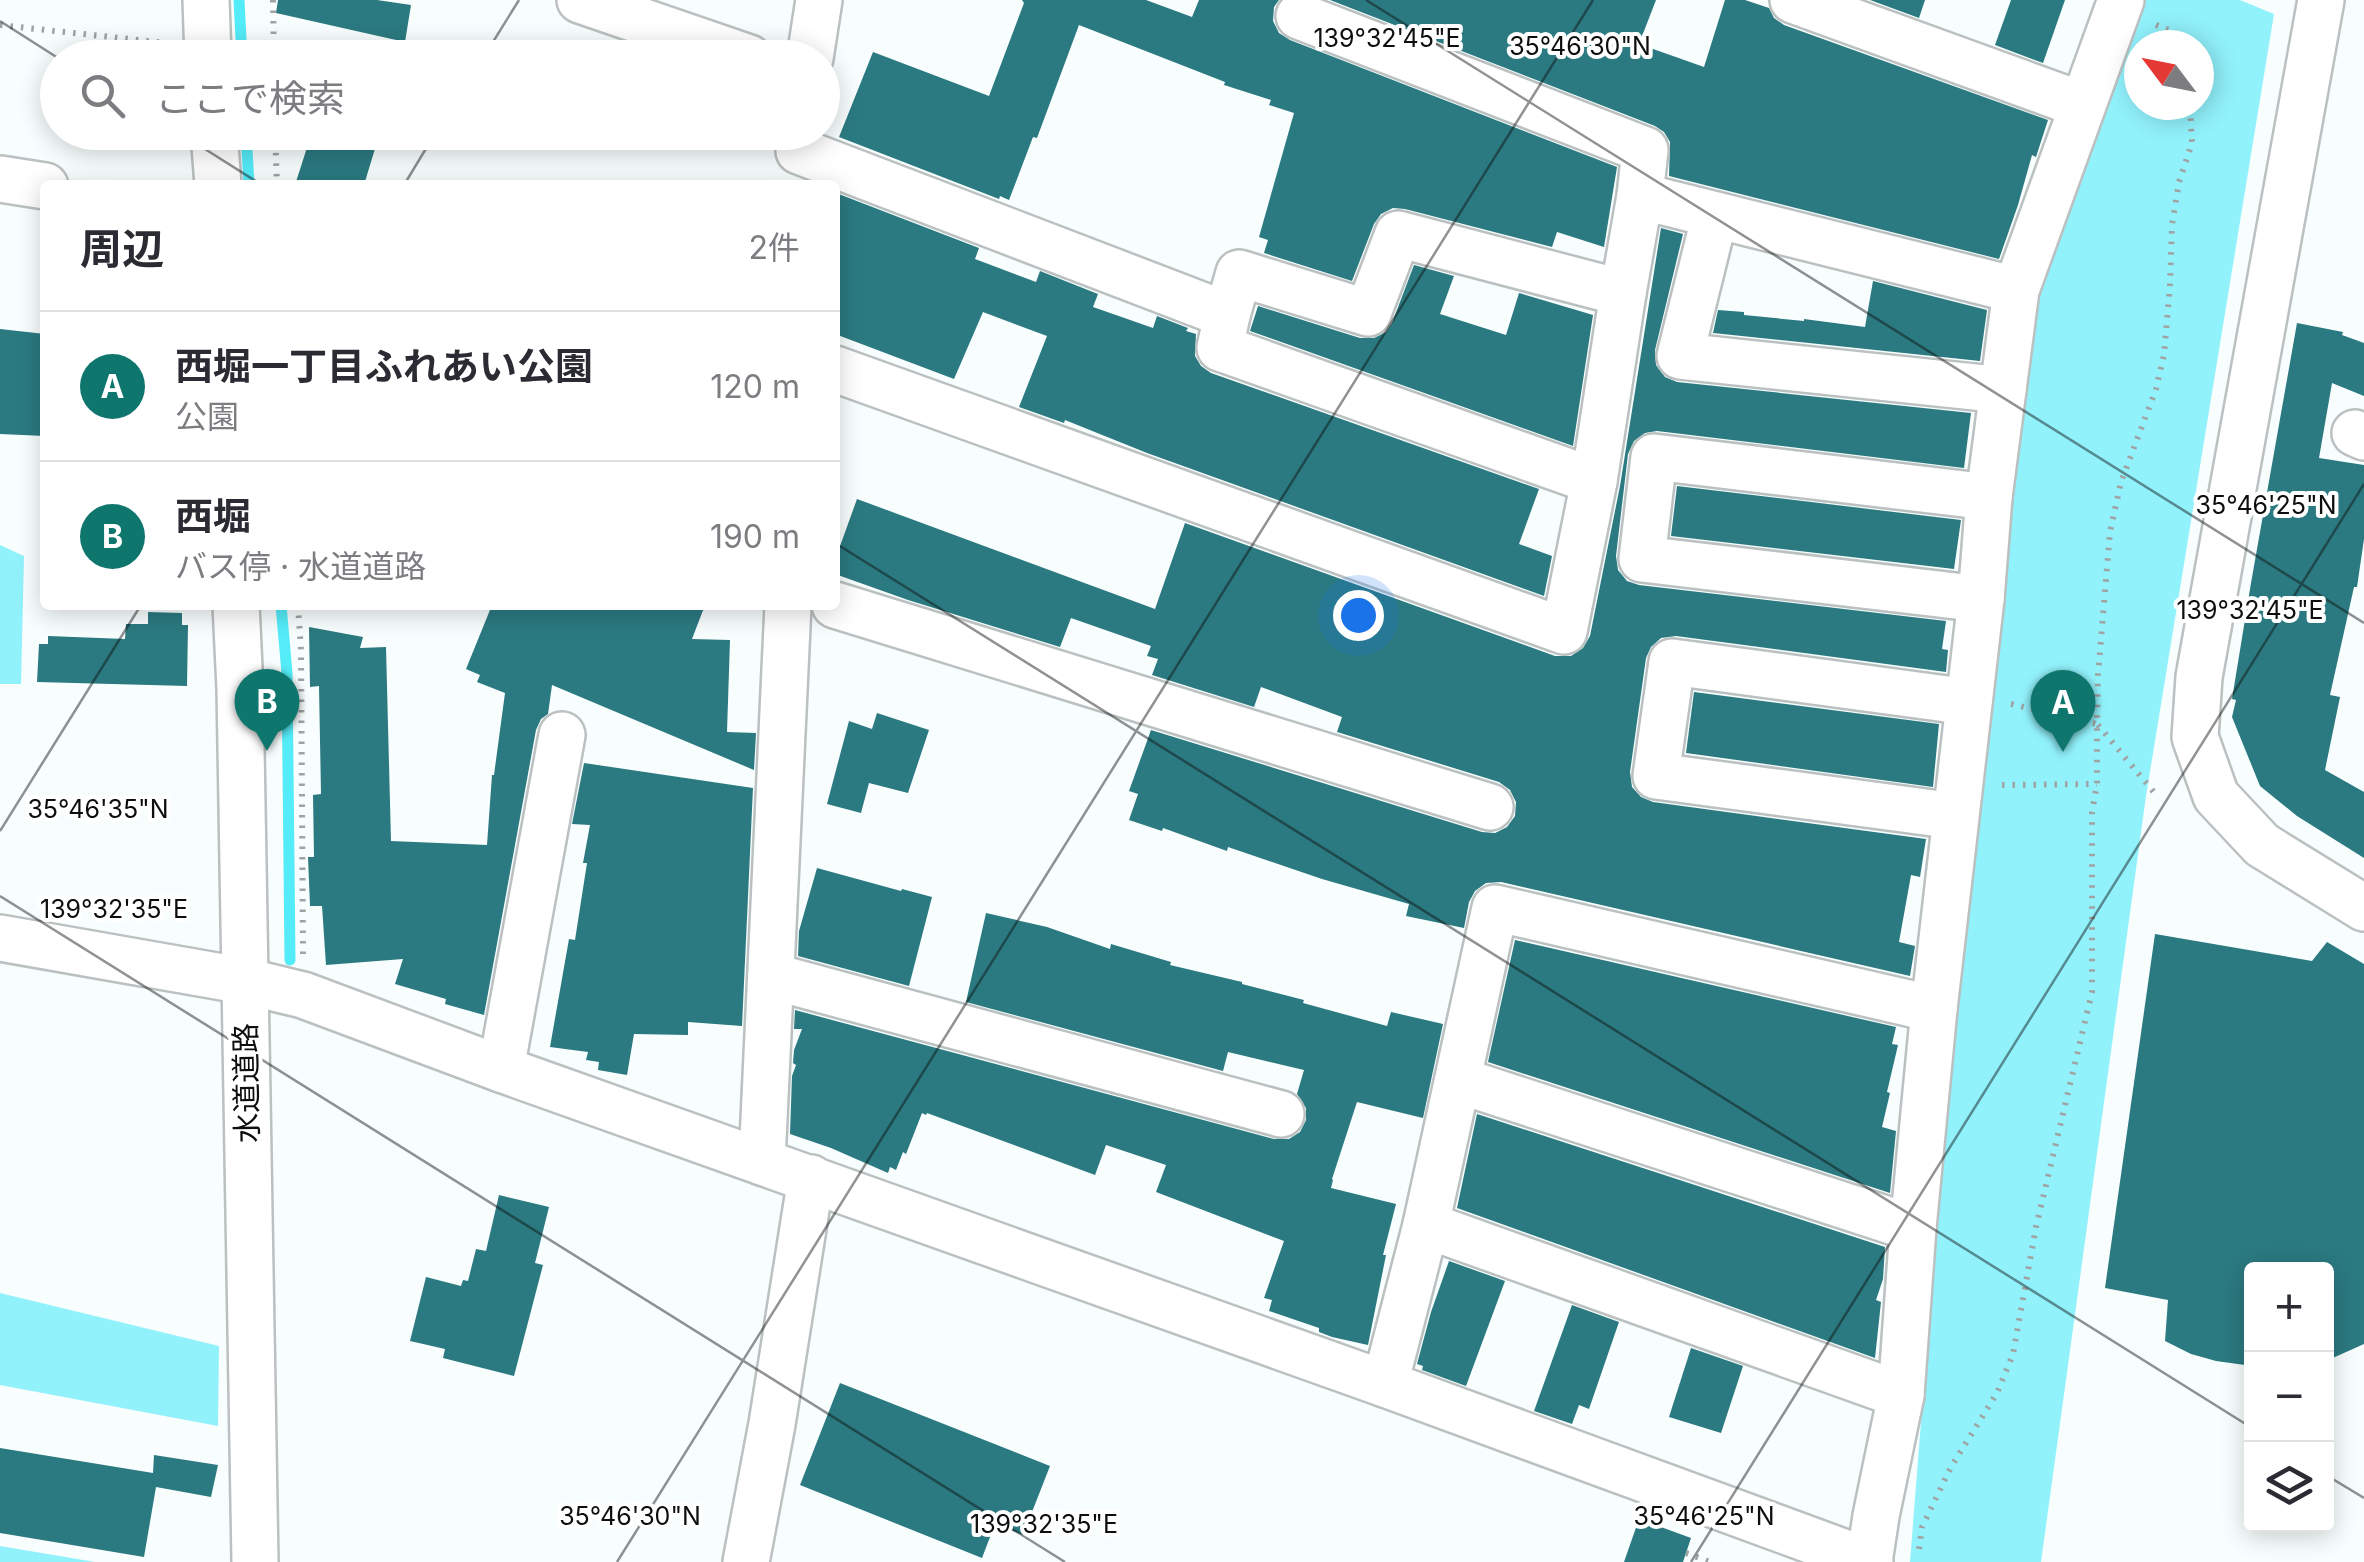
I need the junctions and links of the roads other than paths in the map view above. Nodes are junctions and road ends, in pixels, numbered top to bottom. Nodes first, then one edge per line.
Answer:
1 (206, 0) edge
2 (580, 0) edge
3 (819, 0) edge
4 (1793, 0) edge
5 (2120, 0) edge
6 (2321, 0) edge
7 (1298, 16) dead end
8 (208, 40) edge
9 (697, 40) edge
10 (813, 40) edge
11 (2082, 106) junction
12 (215, 150) edge
13 (798, 156) edge
14 (0, 179) edge
15 (218, 180) edge
16 (40, 185) edge
17 (1640, 196) junction
18 (1716, 215) junction
19 (2016, 290) junction
20 (1623, 293) junction
21 (1227, 314) junction
22 (840, 371) edge
23 (2003, 390) junction
24 (1594, 481) junction
25 (1989, 496) junction
26 (1982, 600) junction
27 (840, 607) edge
28 (236, 610) edge
29 (788, 610) edge
30 (1984, 701) junction
31 (562, 735) dead end
32 (1490, 807) dead end
33 (1955, 816) junction
34 (2364, 908) edge
35 (0, 938) edge
36 (771, 976) junction
37 (245, 981) junction
38 (1934, 1009) junction
39 (502, 1069) junction
40 (1458, 1080) junction
41 (1281, 1114) dead end
42 (762, 1162) junction
43 (811, 1178) junction
44 (1426, 1225) junction
45 (1913, 1228) junction
46 (1385, 1384) junction
47 (1901, 1395) junction
48 (1739, 1545) edge
49 (255, 1562) edge
50 (746, 1562) edge
51 (1869, 1562) edge

1 - 8 street
2 - 9 street
3 - 10 street
4 - 11 street
5 - 11 street
6 - 34 street
7 - 17 street
11 - 19 street
12 - 15 street
13 - 21 street
14 - 16 street
17 - 18 street
17 - 20 street
18 - 19 street
18 - 23 street
19 - 23 street
20 - 21 street
20 - 24 street
21 - 24 street
22 - 24 street
23 - 25 street
25 - 26 street
25 - 26 street
26 - 30 street
27 - 32 street
28 - 37 street, 水道道路
29 - 36 street
30 - 33 street
30 - 33 street
31 - 39 street
33 - 38 street
35 - 37 street
36 - 41 street
36 - 42 street
37 - 39 street
37 - 49 street, 水道道路
38 - 40 street
38 - 45 street
39 - 42 street
40 - 44 street
40 - 45 street
42 - 43 street
43 - 46 street
43 - 50 street
44 - 46 street
44 - 47 street
45 - 47 street
46 - 48 street
47 - 51 street
48 - 51 street

